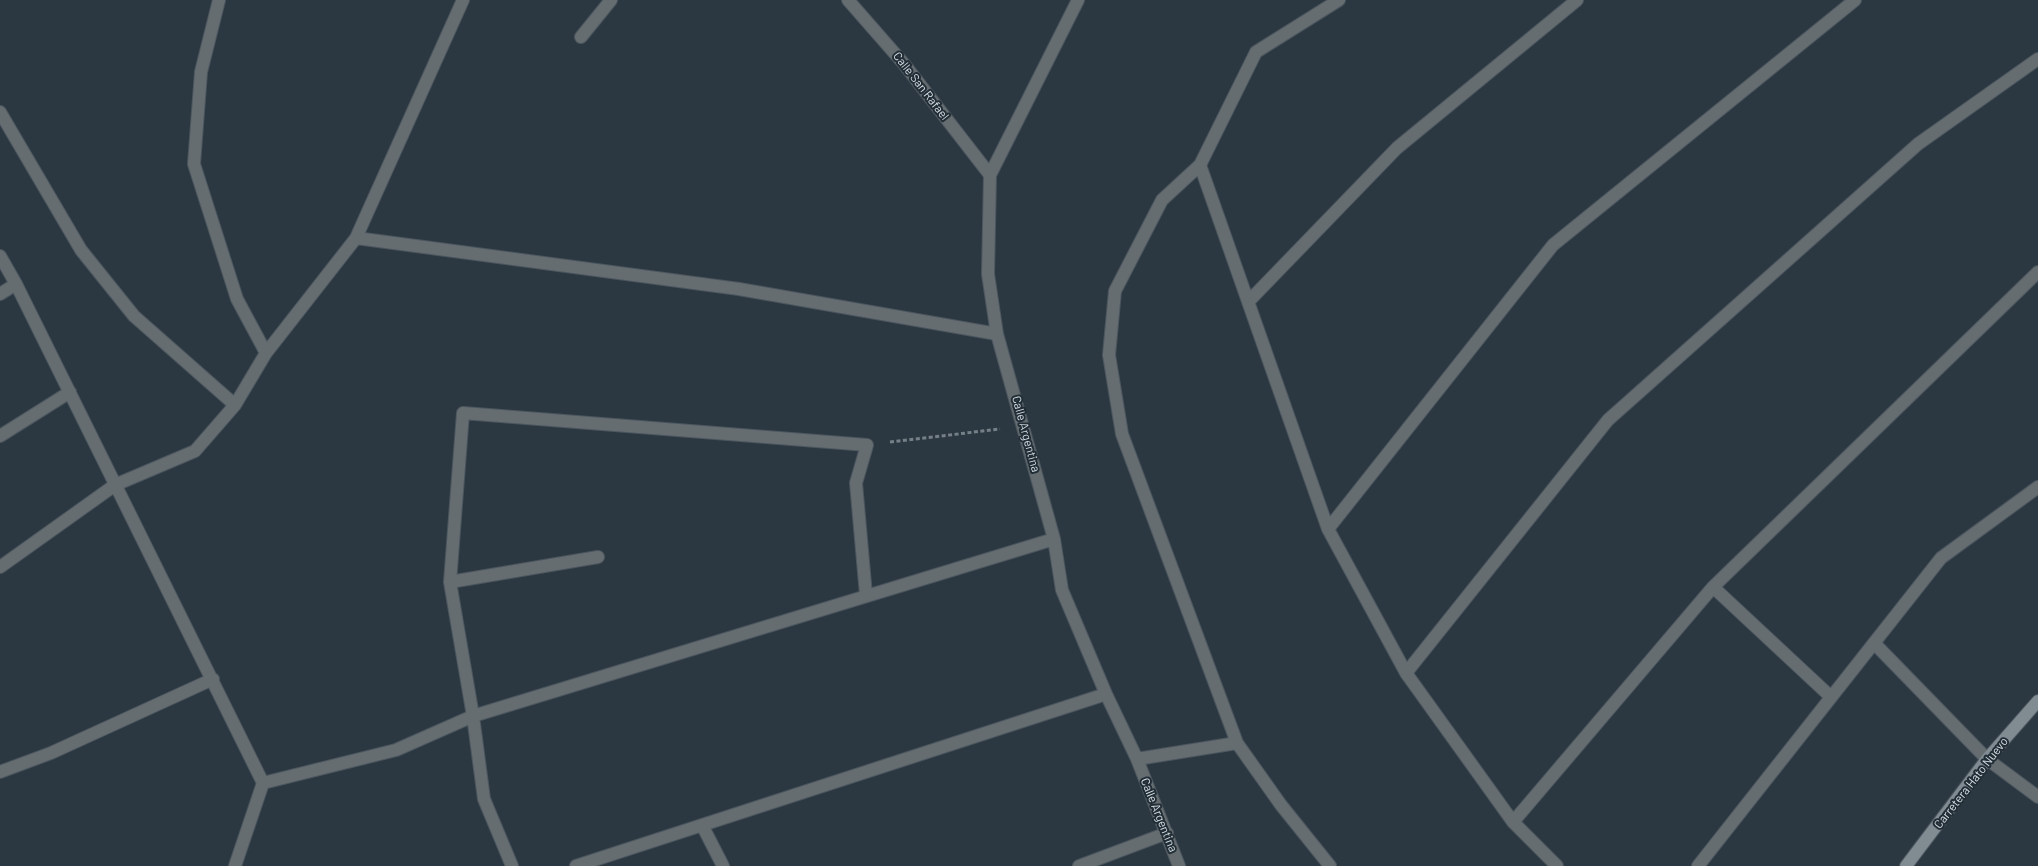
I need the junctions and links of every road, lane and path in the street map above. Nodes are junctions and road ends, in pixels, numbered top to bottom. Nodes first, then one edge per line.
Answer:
1 (219, 0) edge
2 (463, 0) edge
3 (611, 0) edge
4 (848, 0) edge
5 (1078, 0) edge
6 (1338, 0) edge
7 (1577, 0) edge
8 (1855, 0) edge
9 (582, 37) dead end
10 (2038, 59) edge
11 (0, 112) edge
12 (1200, 165) junction
13 (990, 175) junction
14 (356, 238) junction
15 (0, 256) edge
16 (2038, 272) edge
17 (16, 284) junction
18 (0, 294) edge
19 (1248, 302) junction
20 (997, 334) junction
21 (266, 353) junction
22 (70, 392) junction
23 (235, 405) junction
24 (1024, 426) junction
25 (0, 436) edge
26 (867, 445) junction
27 (114, 485) junction
28 (2038, 486) edge
29 (1328, 528) junction
30 (1054, 539) junction
31 (598, 556) dead end
32 (0, 567) edge
33 (450, 582) junction
34 (1713, 587) junction
35 (866, 595) junction
36 (1874, 643) junction
37 (1406, 673) junction
38 (213, 679) junction
39 (1106, 694) junction
40 (1831, 697) junction
41 (2038, 701) edge
42 (473, 716) junction
43 (1238, 743) junction
44 (1137, 758) junction
45 (1987, 759) junction
46 (0, 772) edge
47 (263, 784) junction
48 (2038, 797) edge
49 (1513, 822) junction
50 (702, 825) junction
51 (1167, 833) junction
52 (235, 866) edge
53 (512, 866) edge
54 (576, 866) edge
55 (723, 866) edge
56 (1079, 866) edge
57 (1179, 866) edge
58 (1330, 866) edge
59 (1557, 866) edge
60 (1698, 866) edge
61 (1906, 866) edge

1 - 21 street
2 - 14 street
3 - 9 street
4 - 13 street, Calle San Rafael
5 - 13 street, Calle Argentina
6 - 12 street
7 - 19 street
8 - 29 street
10 - 37 street
11 - 23 street
12 - 19 street
12 - 43 street
13 - 20 street, Calle Argentina
14 - 20 street
14 - 21 street
15 - 17 street
16 - 34 street
17 - 18 street
17 - 22 street
19 - 29 street
20 - 24 street, Calle Argentina
21 - 23 street
22 - 25 street
22 - 27 street
23 - 27 street
24 - 26 path
24 - 30 street, Calle Argentina
26 - 33 street
26 - 35 street
27 - 32 street
27 - 38 street
28 - 36 street
29 - 37 street
30 - 35 street
30 - 39 street, Calle Argentina
31 - 33 street
33 - 42 street
34 - 40 street
34 - 49 street
35 - 42 street
36 - 40 street
36 - 45 street
37 - 49 street
38 - 46 street
38 - 47 street
39 - 44 street, Calle Argentina
39 - 50 street
40 - 60 street
41 - 45 main road, Carretera Hato Nuevo
42 - 47 street
42 - 53 street
43 - 44 street
43 - 58 street
44 - 51 street, Calle Argentina
45 - 48 street
45 - 61 main road, Carretera Hato Nuevo
47 - 52 street
49 - 59 street
50 - 54 street
50 - 55 street
51 - 56 street
51 - 57 street, Calle Argentina

